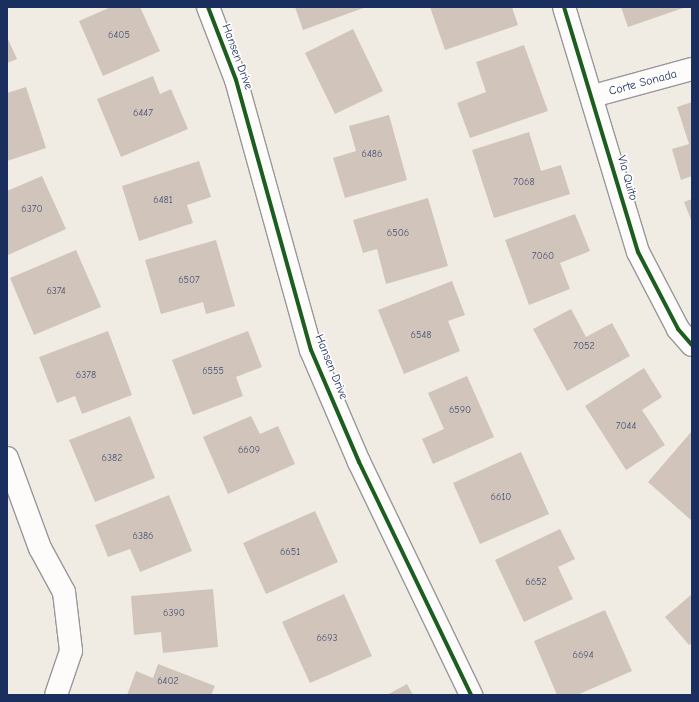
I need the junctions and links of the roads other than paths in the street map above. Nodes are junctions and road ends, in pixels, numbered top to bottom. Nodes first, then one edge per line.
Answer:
1 (208, 7) edge
2 (564, 7) edge
3 (692, 69) edge
4 (593, 96) junction
5 (692, 345) edge
6 (7, 458) edge
7 (56, 695) edge
8 (470, 695) edge

1 - 8 street, Hansen Drive
2 - 4 street, Via Quito
3 - 4 street, Corte Sonada
4 - 5 street, Via Quito
6 - 7 street

